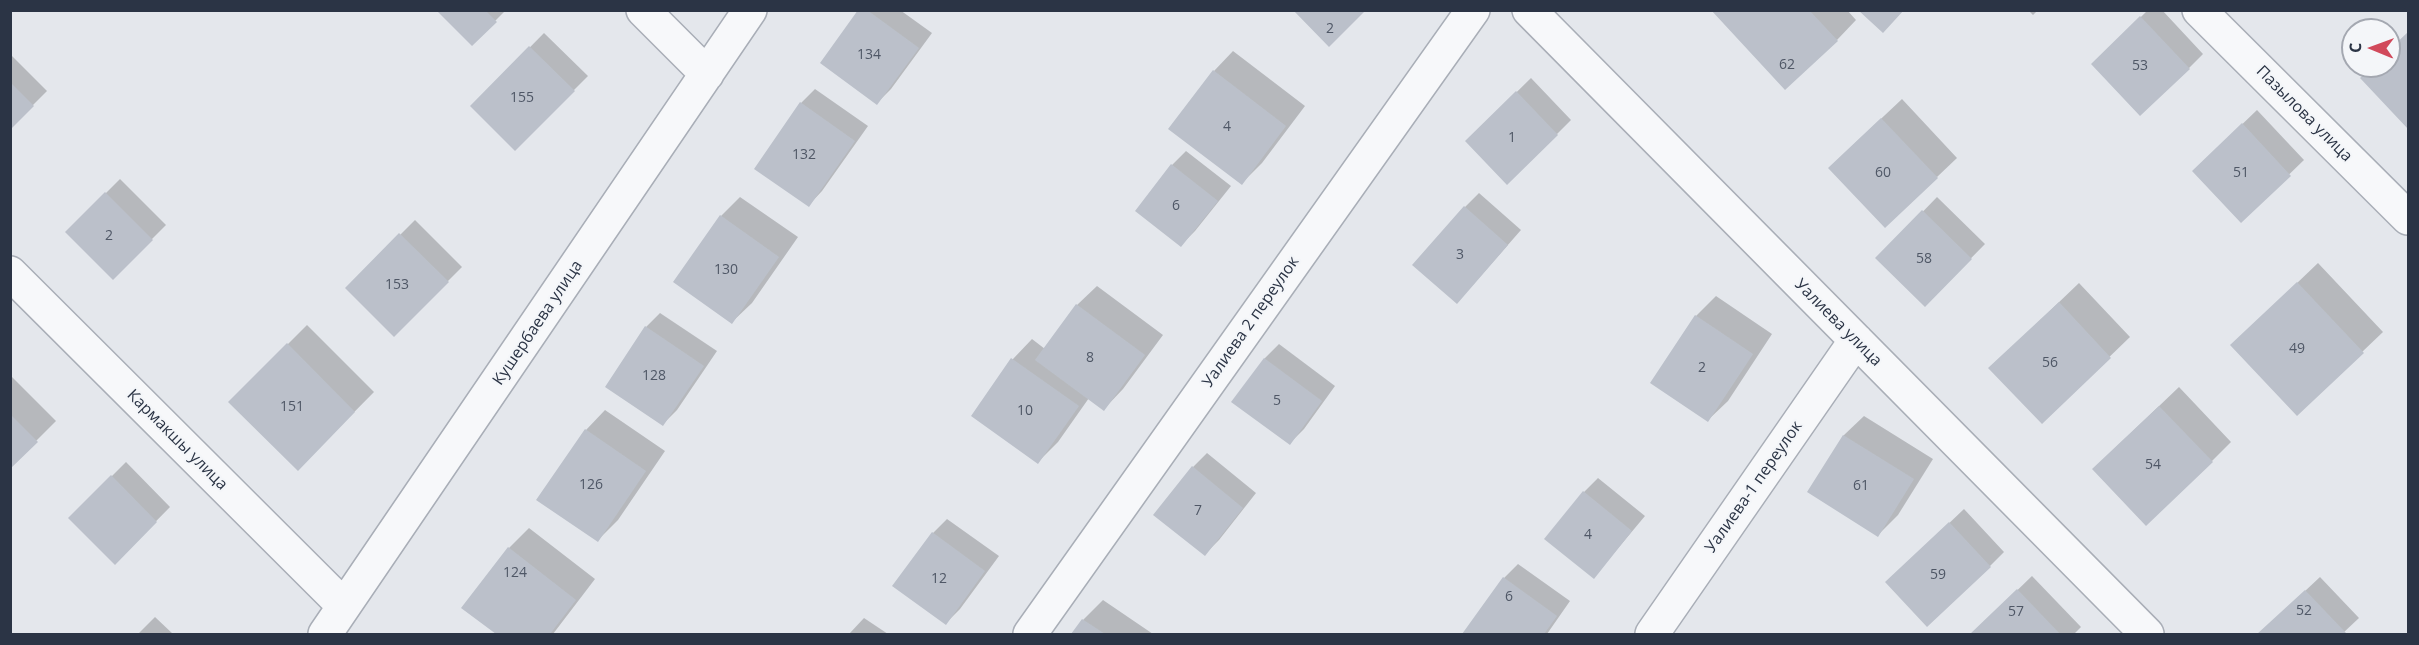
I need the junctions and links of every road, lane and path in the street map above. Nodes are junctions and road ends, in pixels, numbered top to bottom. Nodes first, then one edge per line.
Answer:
1 (643, 10) edge
2 (750, 10) edge
3 (1473, 10) edge
4 (1529, 10) edge
5 (2199, 10) edge
6 (707, 74) junction
7 (2409, 218) edge
8 (10, 273) edge
9 (1856, 340) junction
10 (344, 606) junction
11 (325, 634) edge
12 (1030, 634) edge
13 (1652, 634) edge
14 (2147, 634) edge

1 - 6 street
2 - 6 street, Кушербаева улица
3 - 12 street, Уалиева 2 переулок
4 - 9 street, Уалиева улица
5 - 7 street, Пазылова улица
6 - 10 street, Кушербаева улица
8 - 10 street, Кармакшы улица
9 - 13 street, Уалиева-1 переулок
9 - 14 street, Уалиева улица
10 - 11 street, Кушербаева улица

